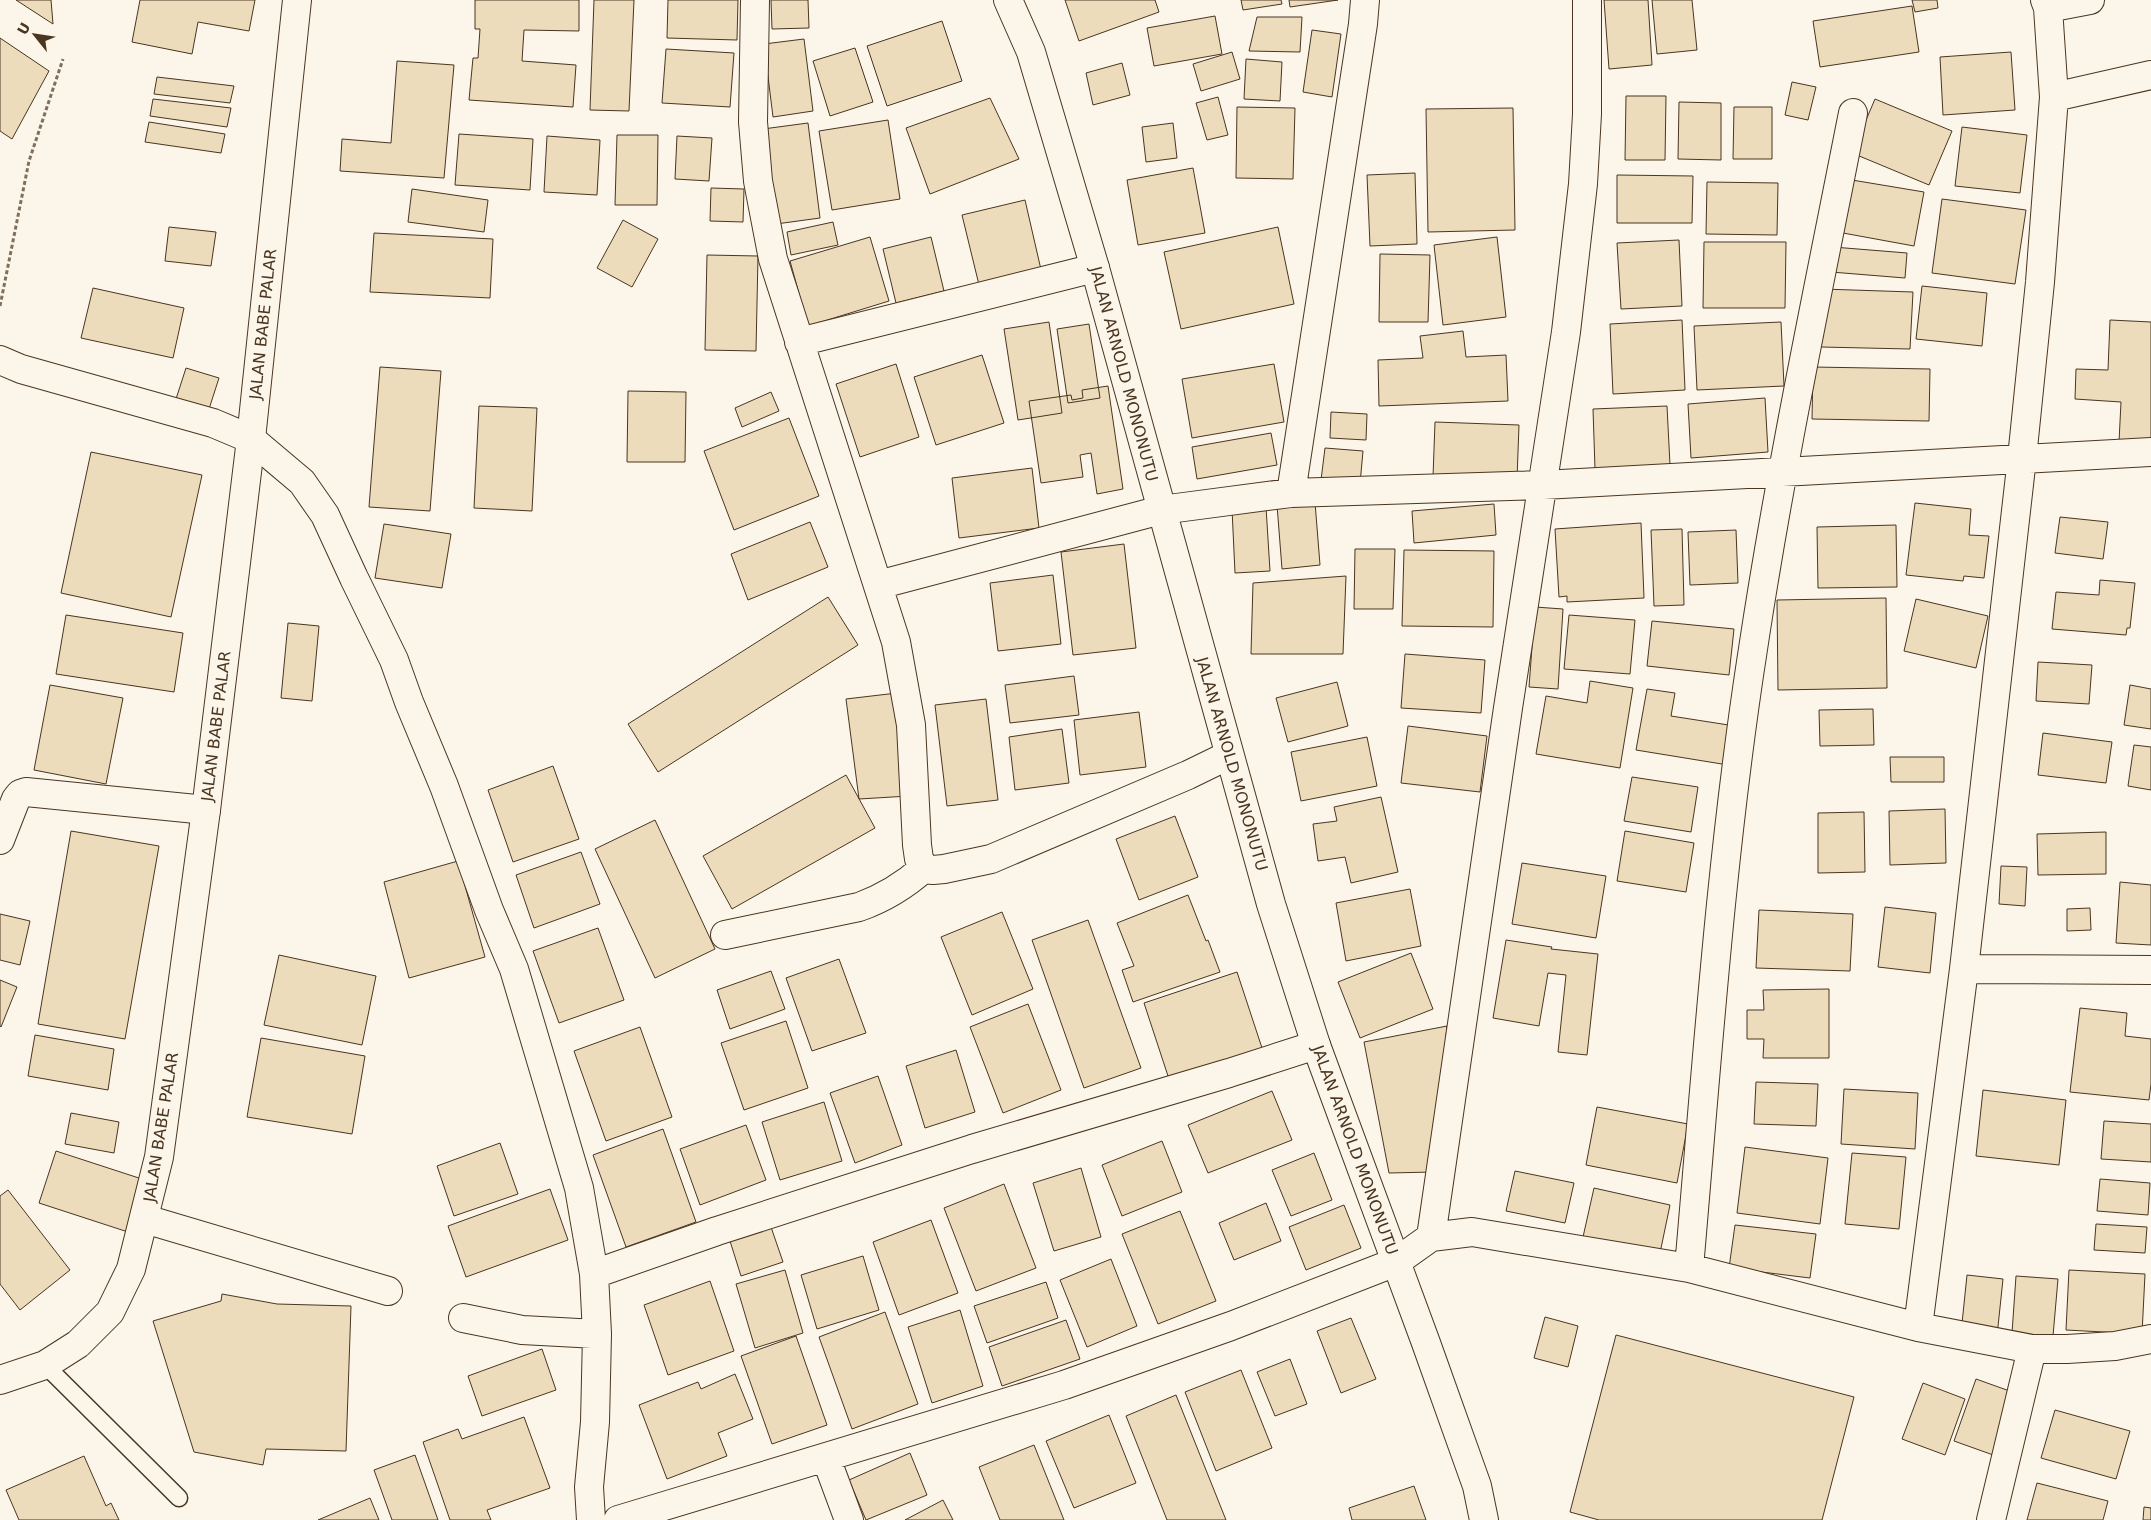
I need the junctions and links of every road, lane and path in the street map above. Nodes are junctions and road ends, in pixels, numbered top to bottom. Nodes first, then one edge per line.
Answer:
1 (297, 0) edge
2 (755, 0) edge
3 (1008, 0) edge
4 (1365, 0) edge
5 (1587, 0) edge
6 (2090, 0) edge
7 (2047, 4) edge
8 (63, 59) dead end
9 (2151, 75) edge
10 (2054, 97) junction
11 (1852, 113) dead end
12 (1095, 268) junction
13 (0, 306) edge
14 (799, 342) junction
15 (0, 360) edge
16 (251, 439) junction
17 (2151, 452) edge
18 (2022, 458) junction
19 (1783, 470) junction
20 (1543, 485) junction
21 (1291, 494) junction
22 (1161, 510) junction
23 (878, 585) junction
24 (1229, 755) junction
25 (206, 810) junction
26 (2, 828) edge
27 (924, 868) junction
28 (725, 935) dead end
29 (1964, 969) junction
30 (2151, 970) edge
31 (1316, 1045) junction
32 (145, 1219) junction
33 (1431, 1237) junction
34 (1396, 1262) junction
35 (1688, 1268) junction
36 (594, 1274) junction
37 (388, 1291) dead end
38 (463, 1318) dead end
39 (1918, 1327) junction
40 (597, 1334) junction
41 (2151, 1339) edge
42 (2032, 1349) junction
43 (45, 1365) junction
44 (0, 1380) edge
45 (826, 1458) junction
46 (179, 1498) dead end
47 (591, 1520) edge
48 (618, 1520) edge
49 (849, 1520) edge
50 (1484, 1520) edge
51 (1991, 1520) edge

1 - 16 street, JALAN BABE PALAR
2 - 14 street
3 - 12 street, JALAN ARNOLD MONONUTU
4 - 21 street
5 - 20 street
6 - 7 street
7 - 10 street
8 - 13 path
9 - 10 street
10 - 18 street
11 - 19 street
12 - 14 street
12 - 22 street, JALAN ARNOLD MONONUTU
14 - 23 street
15 - 16 street
16 - 25 street, JALAN BABE PALAR
16 - 36 street
17 - 18 street
18 - 19 street
18 - 29 street
19 - 20 street
19 - 35 street
20 - 21 street
20 - 33 street
21 - 22 street
22 - 23 street
22 - 24 street, JALAN ARNOLD MONONUTU
23 - 27 street
24 - 27 street
24 - 31 street, JALAN ARNOLD MONONUTU
25 - 26 street
25 - 32 street, JALAN BABE PALAR
27 - 28 street
29 - 30 street
29 - 39 street
31 - 34 street, JALAN ARNOLD MONONUTU
31 - 36 street
32 - 37 street
32 - 43 street, JALAN BABE PALAR
33 - 34 street
33 - 35 street
34 - 45 street
34 - 50 street, JALAN ARNOLD MONONUTU
35 - 39 street
36 - 40 street
38 - 40 street
39 - 42 street
40 - 47 street
41 - 42 street
42 - 51 street
43 - 44 street, JALAN BABE PALAR
43 - 46 lane
45 - 48 street
45 - 49 street

